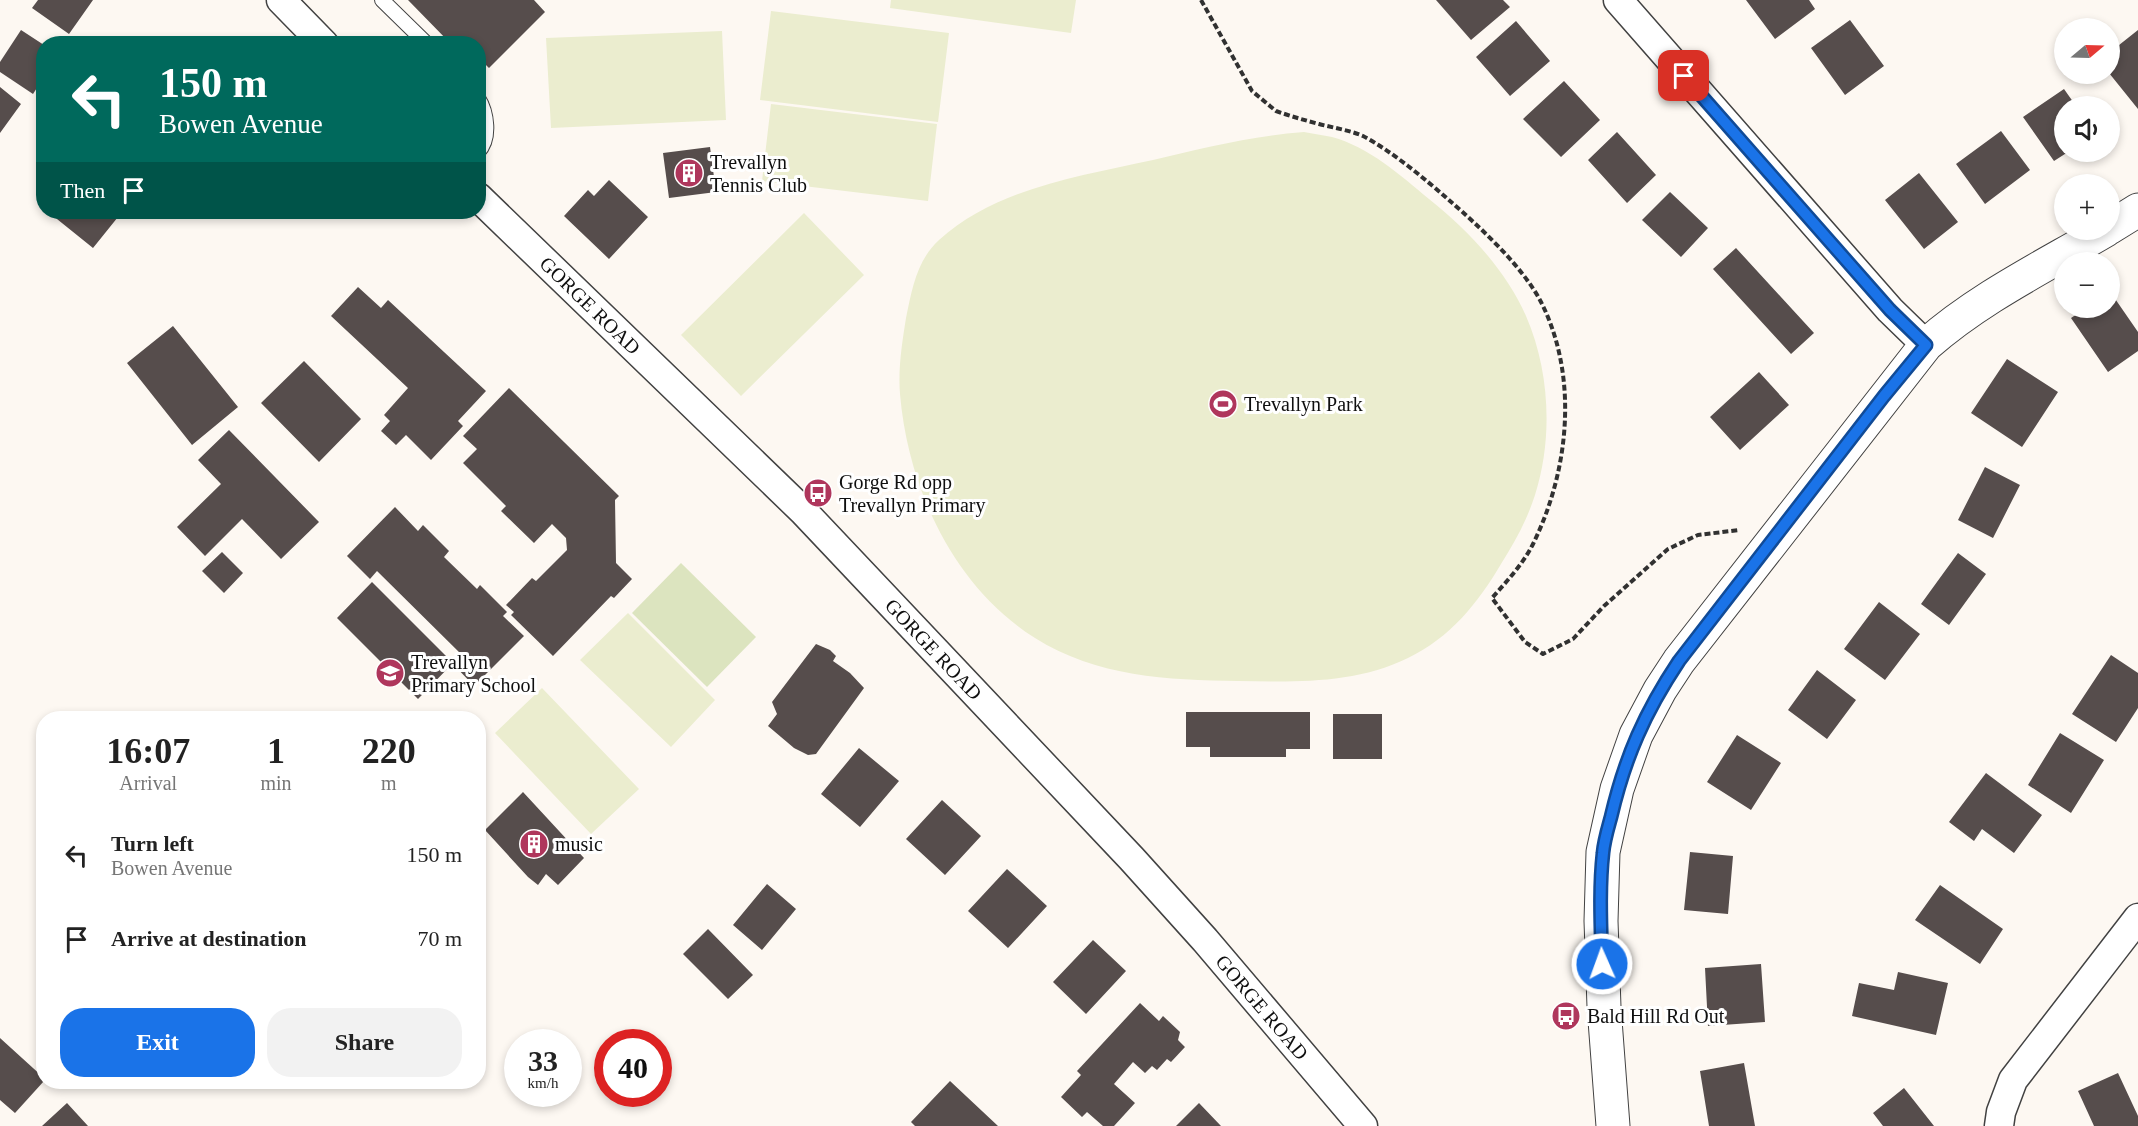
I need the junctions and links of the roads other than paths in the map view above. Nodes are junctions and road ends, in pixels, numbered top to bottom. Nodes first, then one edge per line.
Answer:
1 (382, 0) edge
2 (1618, 0) edge
3 (286, 2) edge
4 (317, 36) edge
5 (419, 36) edge
6 (486, 205) edge
7 (2138, 210) edge
8 (2120, 221) edge
9 (2088, 240) edge
10 (1926, 345) junction
11 (2138, 918) edge
12 (1363, 1126) edge
13 (1613, 1126) edge
14 (2000, 1126) edge

1 - 5 lane
2 - 10 street
3 - 4 street
6 - 12 street, GORGE ROAD
7 - 8 street
9 - 10 street
10 - 13 street
11 - 14 street

